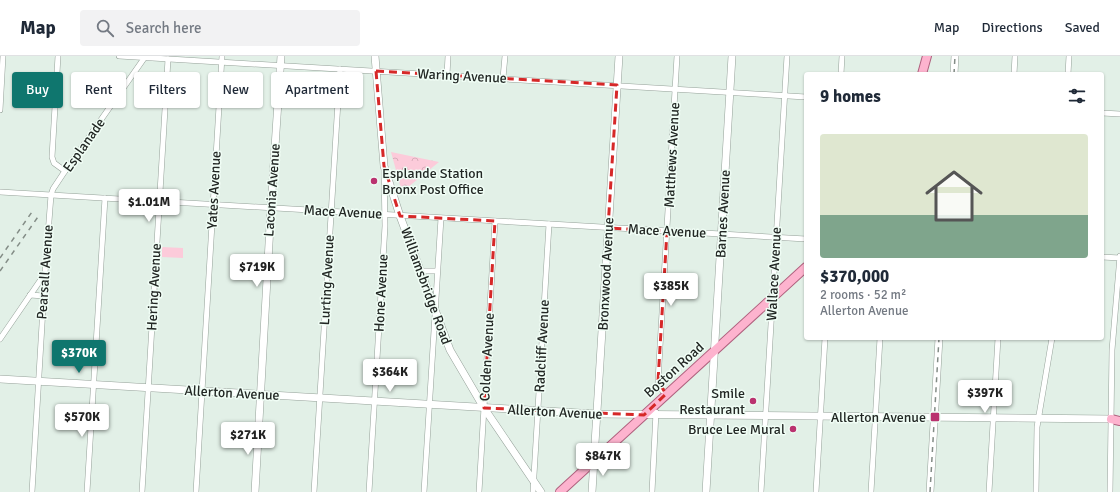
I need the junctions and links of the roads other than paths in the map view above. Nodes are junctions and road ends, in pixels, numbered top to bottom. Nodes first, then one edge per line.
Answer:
1 (4, 56) edge
2 (58, 56) edge
3 (118, 56) edge
4 (281, 56) edge
5 (375, 56) edge
6 (448, 56) edge
7 (505, 56) edge
8 (619, 56) edge
9 (677, 56) edge
10 (732, 56) edge
11 (787, 56) edge
12 (842, 56) edge
13 (927, 56) edge
14 (956, 56) edge
15 (1015, 56) edge
16 (1069, 56) edge
17 (145, 57) edge
18 (168, 59) junction
19 (222, 59) edge
20 (281, 65) junction
21 (340, 69) junction
22 (376, 71) junction
23 (841, 72) edge
24 (923, 72) edge
25 (954, 72) edge
26 (1014, 72) edge
27 (1068, 72) edge
28 (447, 75) junction
29 (503, 78) junction
30 (617, 85) junction
31 (676, 89) junction
32 (730, 92) junction
33 (785, 95) junction
34 (804, 97) edge
35 (0, 110) edge
36 (1104, 113) edge
37 (1120, 114) edge
38 (384, 166) junction
39 (65, 171) junction
40 (0, 192) edge
41 (51, 195) junction
42 (105, 198) junction
43 (159, 201) junction
44 (214, 204) junction
45 (271, 208) junction
46 (331, 212) junction
47 (384, 215) junction
48 (400, 216) junction
49 (440, 218) junction
50 (495, 221) junction
51 (549, 224) junction
52 (608, 228) junction
53 (667, 231) junction
54 (722, 235) junction
55 (776, 238) junction
56 (804, 240) edge
57 (1104, 257) edge
58 (1120, 257) edge
59 (804, 269) edge
60 (421, 271) junction
61 (437, 271) junction
62 (45, 274) junction
63 (30, 295) junction
64 (44, 296) junction
65 (773, 297) junction
66 (435, 310) junction
67 (0, 339) edge
68 (825, 340) edge
69 (880, 340) edge
70 (939, 340) edge
71 (998, 340) edge
72 (1052, 340) edge
73 (715, 350) junction
74 (0, 379) edge
75 (39, 382) junction
76 (93, 385) junction
77 (148, 388) junction
78 (202, 391) junction
79 (666, 394) junction
80 (261, 395) junction
81 (320, 398) junction
82 (374, 402) junction
83 (657, 403) junction
84 (429, 405) junction
85 (484, 408) junction
86 (538, 411) junction
87 (597, 414) junction
88 (644, 415) junction
89 (656, 415) junction
90 (711, 416) junction
91 (766, 416) junction
92 (820, 416) junction
93 (875, 417) junction
94 (934, 417) junction
95 (993, 418) junction
96 (1038, 418) junction
97 (1116, 418) edge
98 (1120, 421) edge
99 (594, 461) junction
100 (534, 481) junction
101 (32, 492) edge
102 (87, 492) edge
103 (142, 492) edge
104 (196, 492) edge
105 (255, 492) edge
106 (314, 492) edge
107 (369, 492) edge
108 (424, 492) edge
109 (479, 492) edge
110 (533, 492) edge
111 (540, 492) edge
112 (560, 492) edge
113 (592, 492) edge
114 (652, 492) edge
115 (706, 492) edge
116 (761, 492) edge
117 (816, 492) edge
118 (871, 492) edge
119 (930, 492) edge
120 (989, 492) edge
121 (1036, 492) edge
122 (1110, 492) edge

1 - 35 street
2 - 39 street
3 - 17 street, Waring Avenue
4 - 20 main road, Laconia Avenue
5 - 22 main road, Williamsbridge Road
6 - 28 street
7 - 29 street
8 - 30 main road, Bronxwood Avenue
9 - 31 street, Matthews Avenue
10 - 32 main road, Barnes Avenue
11 - 33 street, Wallace Avenue
12 - 23 street
13 - 24 main road
14 - 25 main road
15 - 26 street
16 - 27 street
17 - 18 street, Waring Avenue
17 - 39 street, Esplanade
18 - 19 street, Waring Avenue
18 - 43 street, Hering Avenue
19 - 20 street, Waring Avenue
19 - 44 street, Yates Avenue
20 - 21 street, Waring Avenue
20 - 45 main road, Laconia Avenue
21 - 22 street, Waring Avenue
21 - 46 street, Lurting Avenue
22 - 28 street, Waring Avenue
22 - 38 main road, Williamsbridge Road
28 - 29 street, Waring Avenue
29 - 30 street, Waring Avenue
30 - 31 street, Waring Avenue
30 - 52 main road, Bronxwood Avenue
31 - 32 street, Waring Avenue
31 - 53 street, Matthews Avenue
32 - 33 street, Waring Avenue
32 - 54 main road, Barnes Avenue
33 - 34 street, Waring Avenue
33 - 55 street, Wallace Avenue
36 - 37 street
38 - 47 street, Hone Avenue
38 - 48 main road, Williamsbridge Road
39 - 41 street, Esplanade
40 - 41 street, Mace Avenue
41 - 42 street, Mace Avenue
41 - 62 street, Pearsall Avenue
42 - 43 street, Mace Avenue
42 - 76 street
43 - 44 street, Mace Avenue
43 - 77 street, Hering Avenue
44 - 45 street, Mace Avenue
44 - 78 street, Yates Avenue
45 - 46 street, Mace Avenue
45 - 80 main road, Laconia Avenue
46 - 47 street, Mace Avenue
46 - 81 street, Lurting Avenue
47 - 48 street, Mace Avenue
47 - 82 street, Hone Avenue
48 - 49 street, Mace Avenue
48 - 60 main road, Williamsbridge Road
49 - 50 street, Mace Avenue
49 - 61 street
50 - 51 street, Mace Avenue
50 - 85 street, Colden Avenue
51 - 52 street, Mace Avenue
51 - 86 street, Radcliff Avenue
52 - 53 street, Mace Avenue
52 - 87 main road, Bronxwood Avenue
53 - 54 street, Mace Avenue
53 - 79 street, Matthews Avenue
54 - 55 street, Mace Avenue
54 - 73 main road, Barnes Avenue
55 - 56 street, Mace Avenue
55 - 65 street, Wallace Avenue
57 - 58 street
58 - 97 street
59 - 65 main road, Boston Road
60 - 61 street
60 - 66 main road, Williamsbridge Road
61 - 66 street
62 - 63 street
62 - 64 street, Pearsall Avenue
63 - 64 street
63 - 67 street
64 - 75 street, Pearsall Avenue
65 - 73 main road, Boston Road
65 - 91 street, Wallace Avenue
66 - 84 street
66 - 85 main road, Williamsbridge Road
68 - 92 street
69 - 93 street
70 - 94 main road
71 - 95 street
72 - 96 street
73 - 79 main road, Boston Road
73 - 90 main road, Barnes Avenue
74 - 75 main road, Allerton Avenue
75 - 76 main road, Allerton Avenue
75 - 101 street, Pearsall Avenue
76 - 77 main road, Allerton Avenue
76 - 102 street
77 - 78 main road, Allerton Avenue
77 - 103 street, Hering Avenue
78 - 80 main road, Allerton Avenue
78 - 104 street, Yates Avenue
79 - 83 main road, Boston Road
80 - 81 main road, Allerton Avenue
80 - 105 main road, Laconia Avenue
81 - 82 main road, Allerton Avenue
81 - 106 street, Lurting Avenue
82 - 84 main road, Allerton Avenue
82 - 107 street, Hone Avenue
83 - 88 main road, Boston Road
83 - 89 street
84 - 85 main road, Allerton Avenue
84 - 108 street
85 - 86 main road, Allerton Avenue
85 - 100 main road, Williamsbridge Road
85 - 109 street, Colden Avenue
86 - 87 main road, Allerton Avenue
86 - 100 street, Radcliff Avenue
87 - 88 main road, Allerton Avenue
87 - 99 main road, Bronxwood Avenue
88 - 89 main road, Allerton Avenue
88 - 99 main road, Boston Road
89 - 90 main road, Allerton Avenue
89 - 114 street
90 - 91 main road, Allerton Avenue
90 - 115 main road, Barnes Avenue
91 - 92 main road, Allerton Avenue
91 - 116 street, Wallace Avenue
92 - 93 main road, Allerton Avenue
92 - 117 street
93 - 94 main road, Allerton Avenue
93 - 118 street
94 - 95 main road, Allerton Avenue
94 - 119 main road
95 - 96 main road, Allerton Avenue
95 - 120 street
96 - 97 main road, Allerton Avenue
96 - 121 street
97 - 98 main road
97 - 122 street
99 - 112 main road, Boston Road
99 - 113 main road, Bronxwood Avenue
100 - 110 street, Radcliff Avenue
100 - 111 main road, Williamsbridge Road

